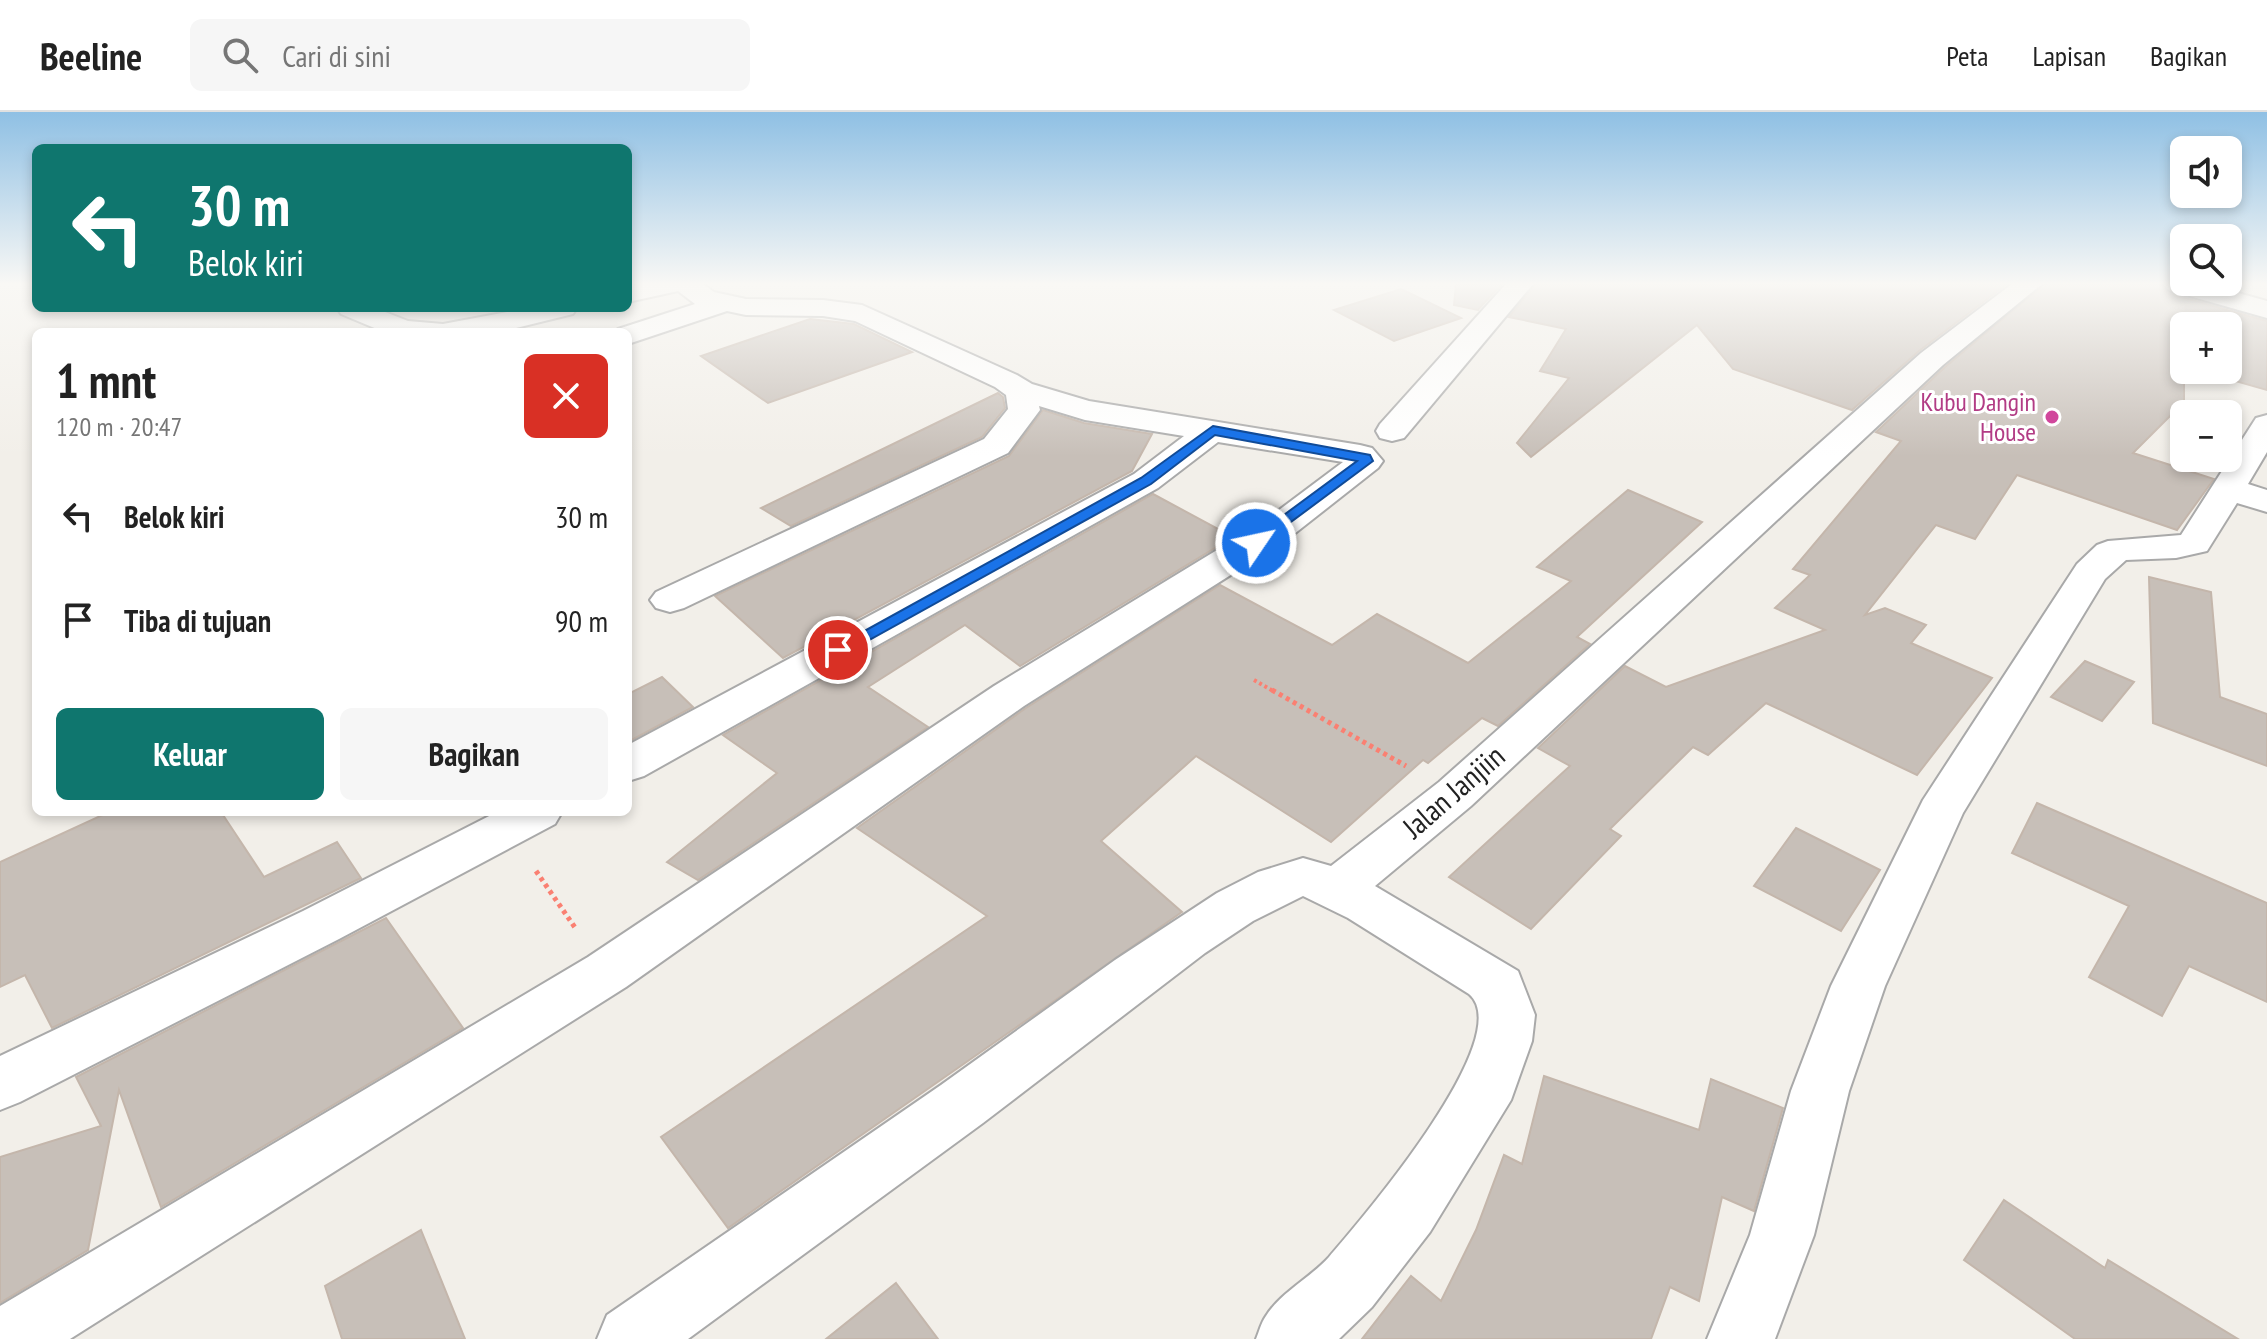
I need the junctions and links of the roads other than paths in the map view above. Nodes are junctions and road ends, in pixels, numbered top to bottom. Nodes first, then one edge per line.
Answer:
1 (922, 341) edge
2 (1470, 341) edge
3 (1955, 341) edge
4 (1021, 391) junction
5 (2267, 425) edge
6 (1213, 430) junction
7 (1392, 431) dead end
8 (2247, 495) edge
9 (670, 600) dead end
10 (632, 763) edge
11 (530, 816) edge
12 (1337, 889) junction
13 (0, 1084) edge
14 (8, 1339) edge
15 (631, 1339) edge
16 (1290, 1339) edge
17 (1741, 1339) edge

1 - 4 street
2 - 7 street
3 - 12 street, Jalan Janjiin
4 - 6 street
4 - 9 street
5 - 8 street
6 - 10 street
6 - 14 street
8 - 17 street
11 - 13 street
12 - 15 street
12 - 16 street

